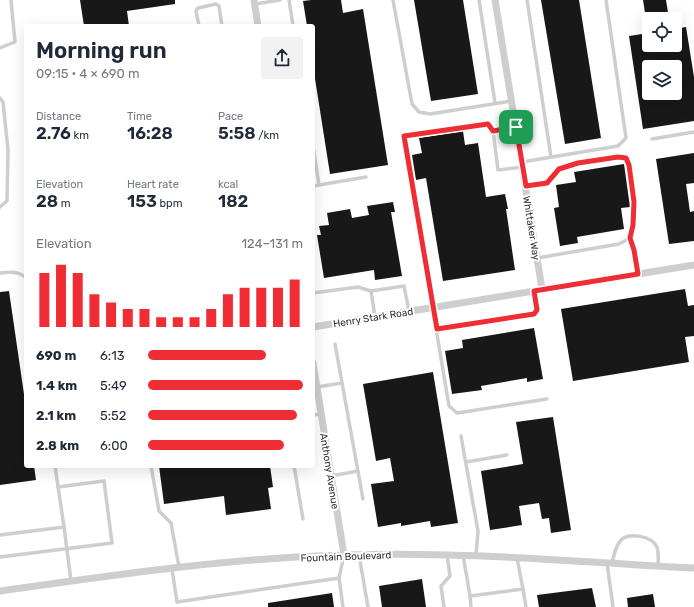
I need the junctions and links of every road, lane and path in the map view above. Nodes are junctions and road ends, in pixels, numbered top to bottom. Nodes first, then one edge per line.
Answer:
1 (11, 0) edge
2 (280, 0) edge
3 (289, 0) edge
4 (393, 0) edge
5 (479, 0) edge
6 (495, 0) edge
7 (527, 0) edge
8 (606, 0) edge
9 (254, 2) edge
10 (199, 24) edge
11 (222, 24) edge
12 (258, 24) edge
13 (294, 24) edge
14 (0, 48) edge
15 (0, 98) edge
16 (512, 100) junction
17 (495, 103) junction
18 (516, 127) junction
19 (493, 131) junction
20 (694, 132) edge
21 (652, 139) dead end
22 (551, 157) junction
23 (315, 159) edge
24 (522, 164) junction
25 (366, 177) dead end
26 (319, 185) junction
27 (315, 186) edge
28 (526, 186) junction
29 (0, 207) edge
30 (630, 238) junction
31 (537, 258) junction
32 (694, 265) edge
33 (0, 273) edge
34 (638, 274) junction
35 (24, 277) edge
36 (542, 289) junction
37 (370, 291) junction
38 (534, 291) junction
39 (315, 294) edge
40 (433, 307) junction
41 (409, 311) junction
42 (375, 317) junction
43 (315, 327) edge
44 (437, 329) junction
45 (335, 344) dead end
46 (315, 379) edge
47 (342, 383) junction
48 (317, 387) junction
49 (547, 398) dead end
50 (321, 414) junction
51 (315, 415) edge
52 (461, 436) dead end
53 (507, 455) dead end
54 (466, 462) junction
55 (56, 468) edge
56 (151, 468) edge
57 (294, 468) edge
58 (358, 471) junction
59 (331, 476) junction
60 (58, 487) junction
61 (363, 499) dead end
62 (303, 519) dead end
63 (64, 527) junction
64 (0, 535) edge
65 (67, 550) junction
66 (344, 555) junction
67 (359, 555) junction
68 (447, 555) junction
69 (463, 555) junction
70 (476, 556) junction
71 (0, 557) edge
72 (517, 558) junction
73 (610, 563) junction
74 (658, 566) junction
75 (175, 567) junction
76 (694, 568) edge
77 (339, 578) junction
78 (71, 581) junction
79 (523, 590) junction
80 (0, 591) edge
81 (470, 596) junction
82 (177, 602) junction
83 (178, 607) edge
84 (343, 607) edge
85 (368, 607) edge
86 (444, 607) edge
87 (472, 607) edge
88 (526, 607) edge
89 (613, 607) edge

1 - 14 lane
2 - 9 lane
3 - 13 lane
4 - 17 lane
5 - 17 lane
6 - 16 street, Whittaker Way
7 - 22 lane
8 - 22 lane
9 - 12 street
10 - 11 lane
15 - 29 lane
16 - 17 lane
16 - 18 street, Whittaker Way
18 - 19 lane
18 - 24 street, Whittaker Way
19 - 24 lane
19 - 40 lane
20 - 21 lane
22 - 24 lane
23 - 26 lane
24 - 28 street, Whittaker Way
25 - 26 lane
26 - 27 lane
28 - 30 lane
28 - 31 street, Whittaker Way
30 - 31 lane
30 - 34 lane
31 - 36 street, Whittaker Way
32 - 34 street, Henry Stark Road
33 - 35 lane
34 - 36 street, Henry Stark Road
36 - 38 street, Henry Stark Road
37 - 39 lane
37 - 41 lane
37 - 42 lane
38 - 40 street, Henry Stark Road
38 - 44 lane
40 - 41 street, Henry Stark Road
40 - 44 lane
41 - 42 street, Henry Stark Road
42 - 43 street, Henry Stark Road
44 - 49 lane
45 - 47 lane
46 - 48 street, Anthony Avenue
47 - 48 lane
47 - 58 lane
48 - 50 street, Anthony Avenue
50 - 51 lane
50 - 59 street, Anthony Avenue
52 - 54 lane
53 - 54 lane
54 - 70 lane
55 - 60 lane
56 - 75 lane
57 - 62 lane
58 - 59 lane
58 - 61 lane
59 - 66 street, Anthony Avenue
60 - 63 lane
60 - 65 lane
63 - 64 lane
63 - 65 lane
65 - 71 lane
65 - 78 lane
66 - 67 street, Fountain Boulevard
66 - 75 street, Fountain Boulevard
66 - 77 lane
67 - 68 street, Fountain Boulevard
67 - 85 lane
68 - 69 street, Fountain Boulevard
68 - 86 lane
69 - 70 street, Fountain Boulevard
69 - 81 lane
70 - 72 street, Fountain Boulevard
72 - 73 street, Fountain Boulevard
72 - 79 lane
73 - 74 street, Fountain Boulevard
73 - 74 lane
73 - 89 lane
74 - 76 street, Fountain Boulevard
75 - 78 street, Fountain Boulevard
75 - 82 lane
77 - 82 lane
77 - 84 lane
78 - 80 street, Fountain Boulevard
79 - 81 lane
79 - 88 lane
81 - 87 lane
82 - 83 lane

